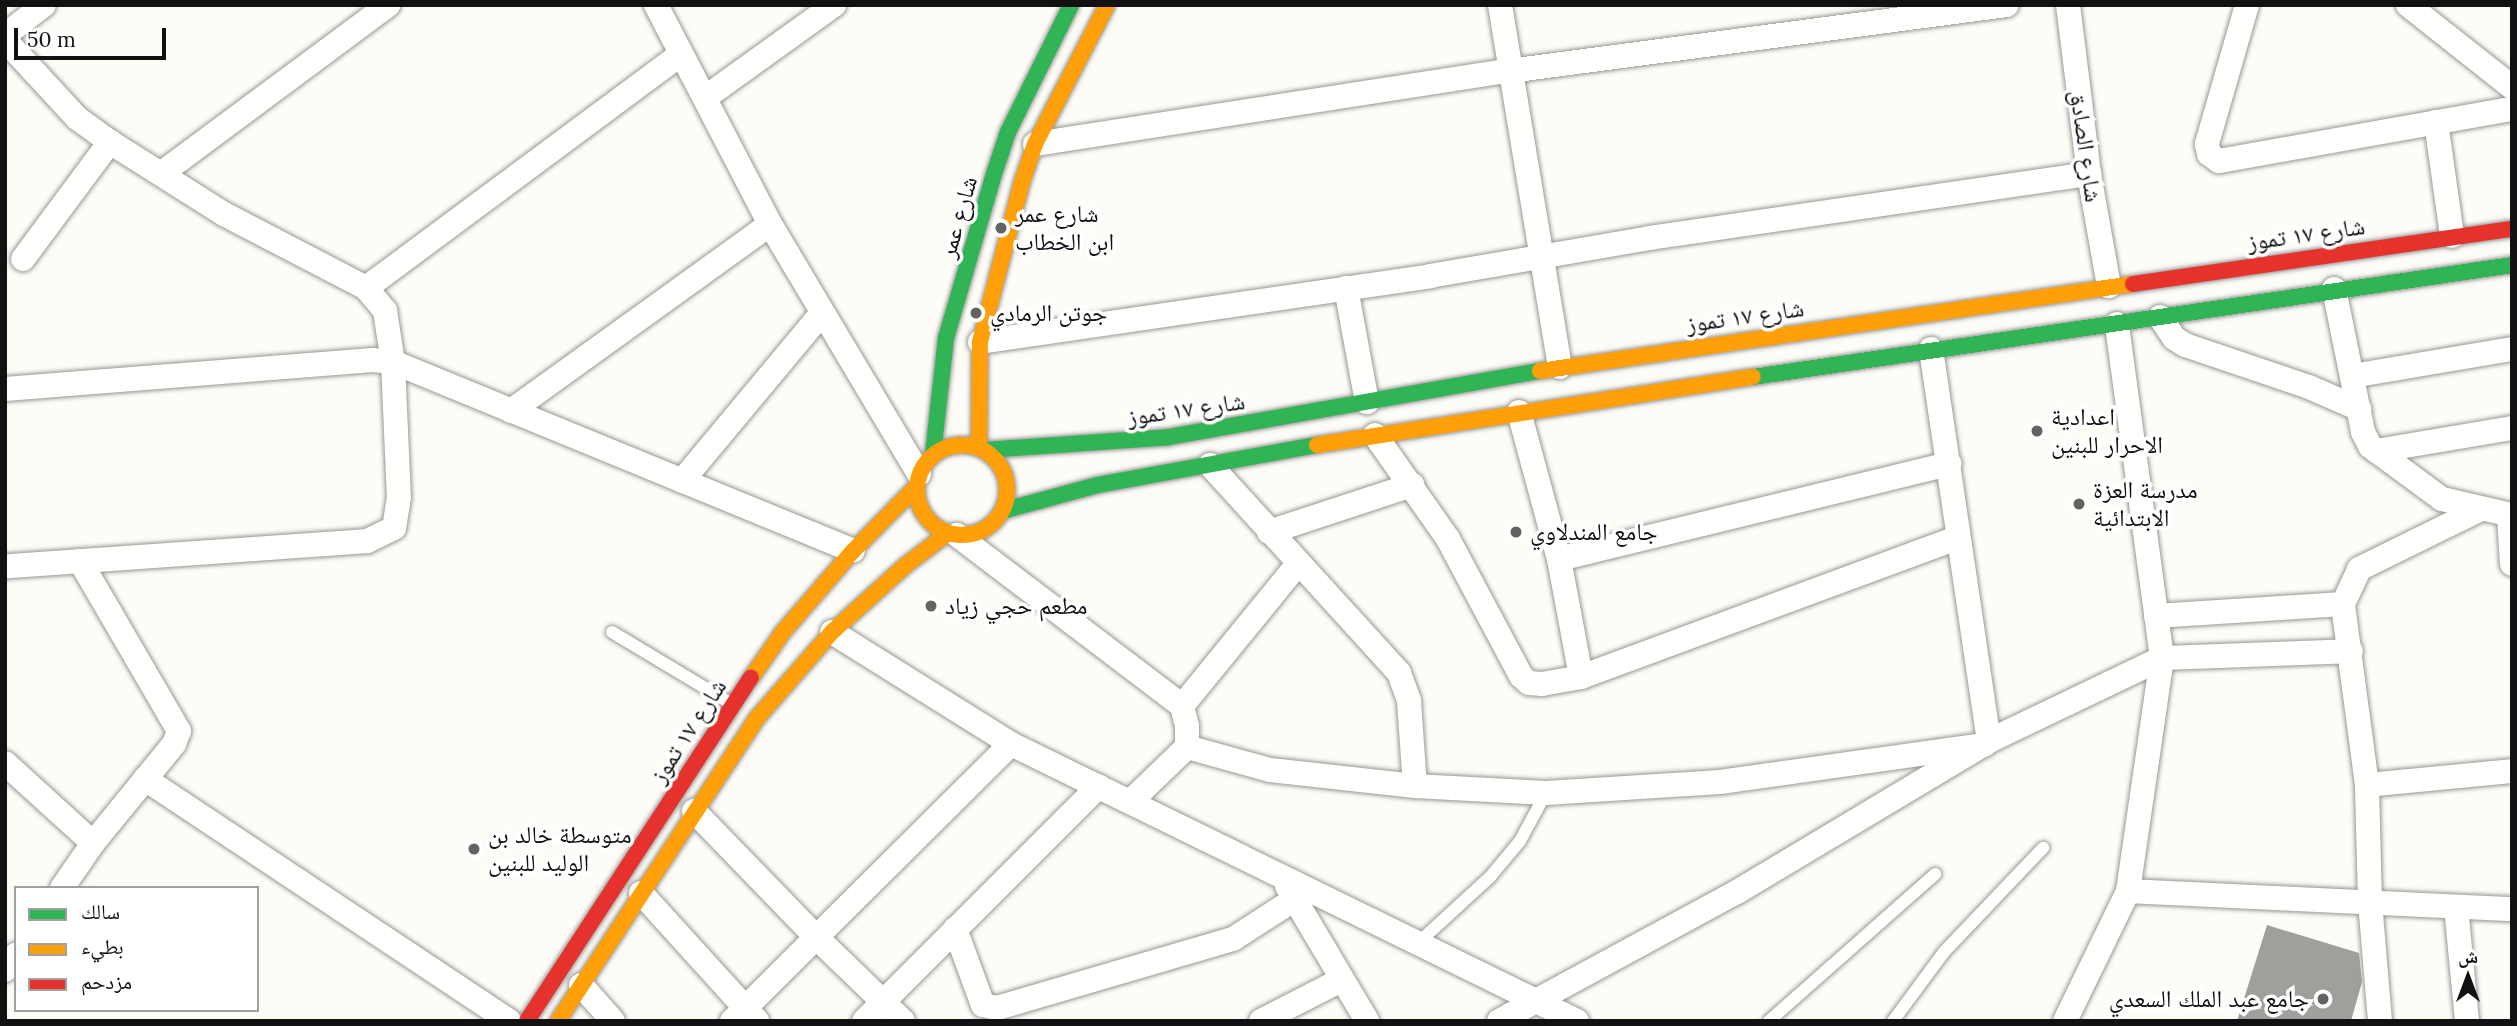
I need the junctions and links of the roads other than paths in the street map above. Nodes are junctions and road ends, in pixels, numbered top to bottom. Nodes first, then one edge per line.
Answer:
1 (44, 5) edge
2 (388, 5) edge
3 (656, 5) edge
4 (1071, 5) edge
5 (1107, 5) edge
6 (1500, 5) edge
7 (2007, 5) edge
8 (2068, 5) edge
9 (2247, 5) edge
10 (2409, 5) edge
11 (827, 7) edge
12 (1887, 13) edge
13 (5, 38) edge
14 (681, 54) junction
15 (1509, 71) junction
16 (2512, 87) edge
17 (706, 97) junction
18 (2512, 110) edge
19 (2436, 122) junction
20 (110, 142) junction
21 (1035, 144) junction
22 (162, 173) junction
23 (2089, 174) junction
24 (770, 224) junction
25 (2512, 229) edge
26 (2452, 236) junction
27 (1540, 257) junction
28 (23, 259) dead end
29 (2512, 265) edge
30 (2109, 286) junction
31 (366, 288) junction
32 (1346, 288) junction
33 (2334, 289) junction
34 (822, 313) junction
35 (2160, 317) junction
36 (2117, 324) junction
37 (980, 342) junction
38 (1931, 349) junction
39 (2512, 349) edge
40 (393, 362) junction
41 (1560, 367) junction
42 (2352, 376) junction
43 (5, 389) edge
44 (1367, 402) junction
45 (2359, 409) junction
46 (511, 411) junction
47 (1519, 412) junction
48 (2512, 428) edge
49 (1376, 435) junction
50 (982, 449) junction
51 (2376, 451) junction
52 (1950, 464) junction
53 (1209, 465) junction
54 (923, 472) junction
55 (682, 481) junction
56 (1412, 485) junction
57 (2479, 510) junction
58 (1002, 512) junction
59 (2510, 515) edge
60 (1269, 533) junction
61 (953, 534) junction
62 (1956, 538) junction
63 (853, 551) junction
64 (1559, 559) junction
65 (80, 561) junction
66 (2512, 564) edge
67 (1297, 565) junction
68 (5, 566) edge
69 (2343, 604) junction
70 (2156, 616) junction
71 (612, 632) dead end
72 (832, 632) junction
73 (2351, 651) junction
74 (2162, 658) junction
75 (1581, 677) junction
76 (732, 705) junction
77 (1182, 706) junction
78 (1986, 743) junction
79 (1011, 744) junction
80 (1187, 747) junction
81 (8, 771) edge
82 (2512, 771) edge
83 (145, 779) junction
84 (2367, 785) junction
85 (1099, 786) junction
86 (1415, 786) junction
87 (1546, 793) junction
88 (1130, 802) junction
89 (695, 811) junction
90 (93, 843) junction
91 (2043, 848) dead end
92 (1935, 874) dead end
93 (1281, 876) junction
94 (63, 886) edge
95 (2128, 891) junction
96 (641, 893) junction
97 (1295, 899) junction
98 (2370, 902) junction
99 (2456, 907) junction
100 (2512, 909) edge
101 (955, 929) junction
102 (816, 937) junction
103 (1418, 943) junction
104 (1341, 980) junction
105 (581, 985) junction
106 (1534, 1001) junction
107 (881, 1003) junction
108 (745, 1017) edge
109 (509, 1021) edge
110 (527, 1021) edge
111 (558, 1021) edge
112 (613, 1021) edge
113 (864, 1021) edge
114 (903, 1021) edge
115 (1261, 1021) edge
116 (1367, 1021) edge
117 (1499, 1021) edge
118 (1577, 1021) edge
119 (1769, 1021) edge
120 (1893, 1021) edge
121 (2065, 1021) edge
122 (2380, 1021) edge
123 (2467, 1021) edge

1 - 13 street
2 - 22 street
3 - 14 street
4 - 54 main road, شارع عمر
5 - 21 main road
6 - 15 street
7 - 12 street
8 - 23 street, شارع الصادق
9 - 19 street
10 - 16 street
11 - 17 street
12 - 15 street
13 - 20 street
14 - 17 street
14 - 31 street
15 - 21 street
15 - 27 street
17 - 24 street
18 - 19 street
19 - 26 street
20 - 22 street
20 - 28 street
21 - 37 main road
22 - 31 street
23 - 27 street
23 - 30 street, شارع الصادق
24 - 34 street
24 - 46 street
25 - 26 main road, شارع ١٧ تموز
26 - 30 main road, شارع ١٧ تموز
27 - 32 street
27 - 41 street
29 - 33 main road
30 - 41 main road, شارع ١٧ تموز
31 - 40 street
32 - 37 street
32 - 44 street
33 - 35 main road
33 - 42 street
34 - 54 street
34 - 55 street
35 - 36 main road
35 - 45 street
36 - 38 main road
36 - 70 street
37 - 50 main road
38 - 47 main road
38 - 52 street
39 - 42 street
40 - 43 street
40 - 46 street
40 - 65 street
41 - 44 main road, شارع ١٧ تموز
42 - 45 street
44 - 50 main road, شارع ١٧ تموز
45 - 51 street
46 - 55 street
47 - 49 main road
47 - 64 street
48 - 51 street
49 - 53 main road
49 - 56 street
50 - 54 main road
50 - 58 main road
51 - 57 street
52 - 62 street
52 - 64 street
53 - 58 main road
53 - 60 street
54 - 61 main road
54 - 63 main road, شارع ١٧ تموز
55 - 63 street
56 - 60 street
56 - 75 street
57 - 59 street
57 - 69 street
58 - 61 main road
59 - 66 street
60 - 67 street
61 - 72 main road, شارع ١٧ تموز
61 - 77 street
62 - 75 street
62 - 78 street
63 - 76 main road, شارع ١٧ تموز
64 - 75 street
65 - 68 street
65 - 83 street
67 - 77 street
67 - 86 street
69 - 70 street
69 - 73 street
70 - 74 street
71 - 76 lane
72 - 79 street
72 - 89 main road, شارع ١٧ تموز
73 - 74 street
73 - 84 street
74 - 78 street
74 - 95 street
76 - 110 main road, شارع ١٧ تموز
77 - 80 street
78 - 87 street
78 - 106 street
79 - 85 street
79 - 102 street
80 - 86 street
80 - 88 street
81 - 90 street
82 - 84 street
83 - 90 street
83 - 109 street
84 - 98 street
85 - 88 street
85 - 101 street
86 - 87 street
87 - 103 lane
88 - 93 street
89 - 96 main road, شارع ١٧ تموز
89 - 102 street
90 - 94 street
91 - 120 lane
92 - 119 lane
93 - 97 street
93 - 103 street
95 - 98 street
95 - 121 street
96 - 105 main road, شارع ١٧ تموز
96 - 108 street
97 - 101 street
97 - 104 street
98 - 99 street
98 - 122 street
99 - 100 street
99 - 123 street
101 - 107 street
102 - 107 street
102 - 108 street
103 - 106 street
104 - 115 street
104 - 116 street
105 - 111 main road, شارع ١٧ تموز
105 - 112 street
106 - 117 street
106 - 118 street
107 - 113 street
107 - 114 street

